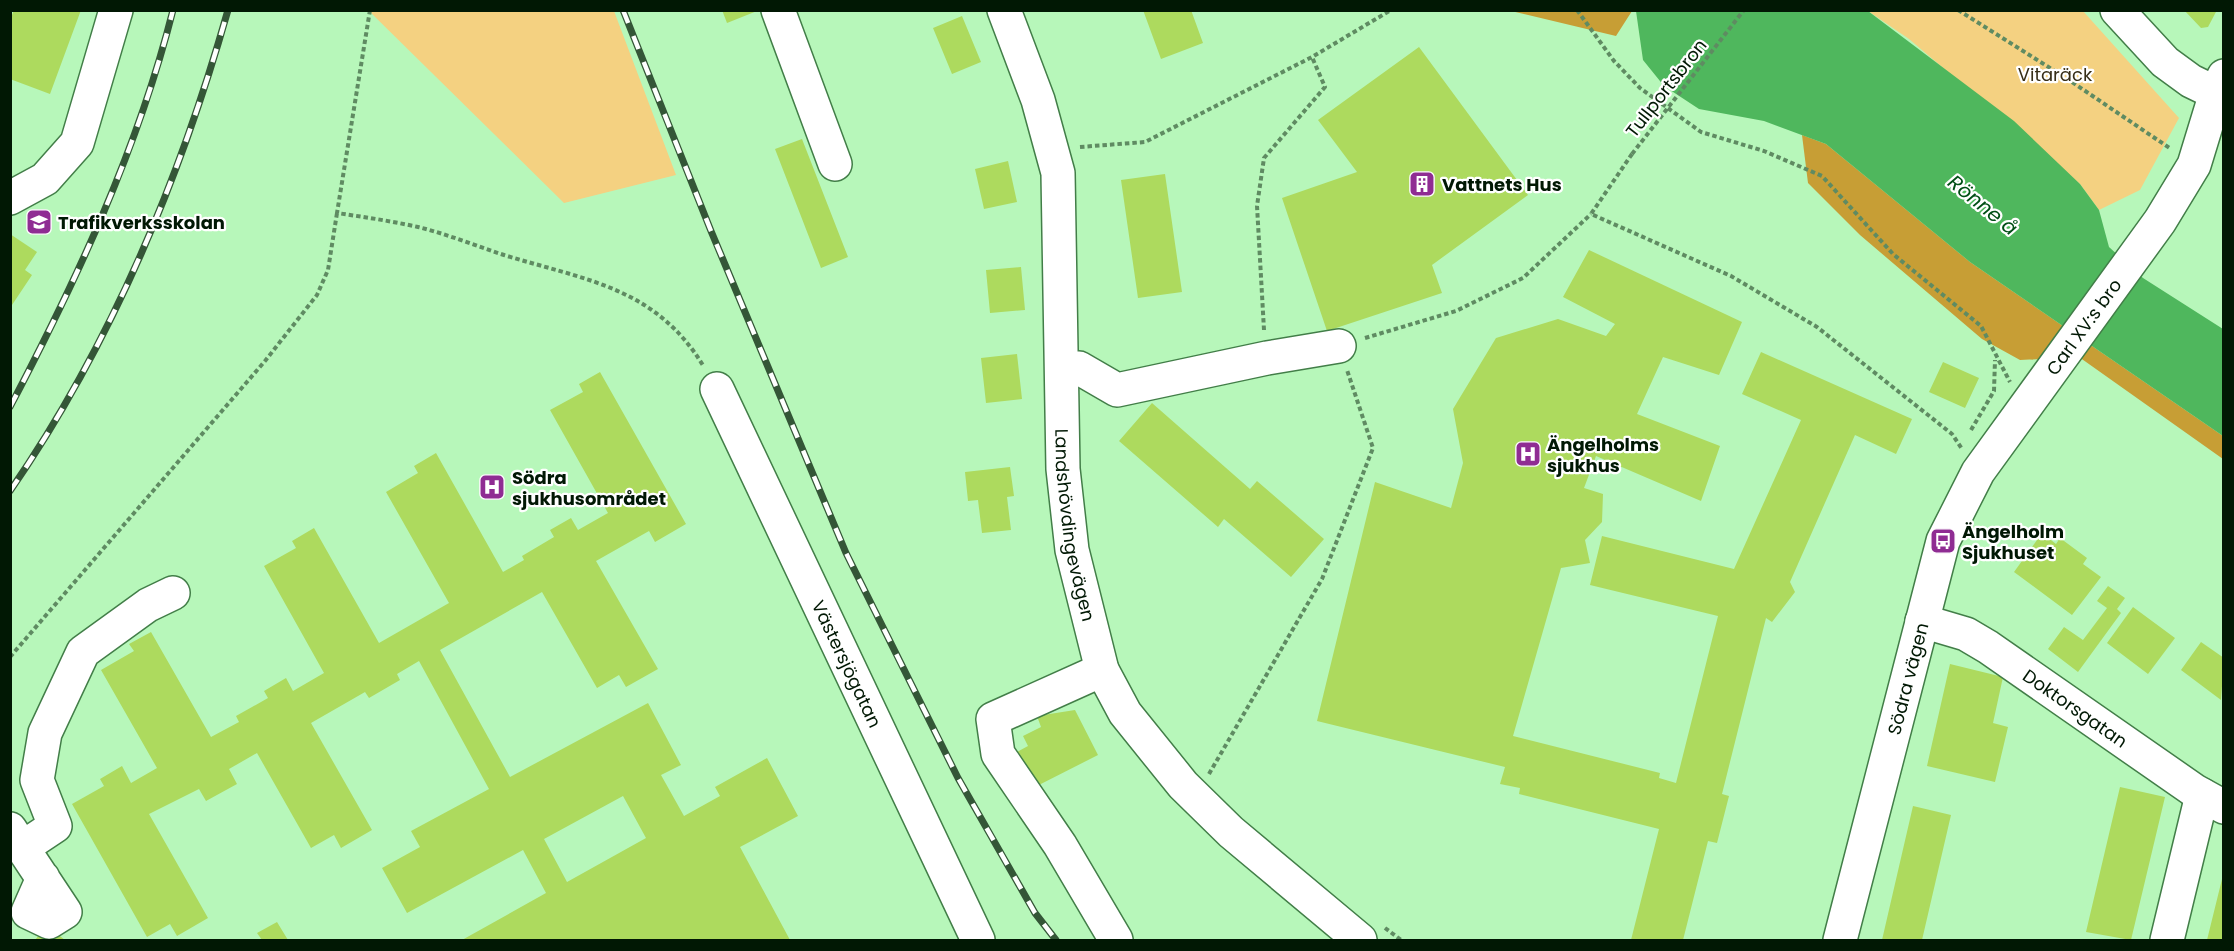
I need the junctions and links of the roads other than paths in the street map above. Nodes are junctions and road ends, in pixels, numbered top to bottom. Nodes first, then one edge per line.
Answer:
1 (116, 10) edge
2 (778, 10) edge
3 (1004, 10) edge
4 (2117, 10) edge
5 (2221, 88) edge
6 (835, 164) dead end
7 (10, 198) edge
8 (1339, 346) road end
9 (1062, 368) junction
10 (717, 388) road end
11 (2006, 430) joint
12 (173, 593) dead end
13 (1922, 621) junction
14 (1102, 670) junction
15 (2213, 801) edge
16 (16, 838) edge
17 (43, 878) dead end
18 (1372, 933) edge
19 (978, 940) edge
20 (1116, 940) edge
21 (1840, 940) edge
22 (2167, 940) edge

1 - 7 street
2 - 6 street
3 - 9 street, Landshövdingevägen
4 - 5 street
5 - 11 street, Carl XV:s bro
8 - 9 street
9 - 14 street, Landshövdingevägen
10 - 19 street, Västersjögatan
11 - 13 street, Södra vägen
12 - 16 street
13 - 15 street, Doktorsgatan
13 - 21 street, Södra vägen
14 - 18 street, Landshövdingevägen
14 - 20 street
15 - 22 street
16 - 17 street

